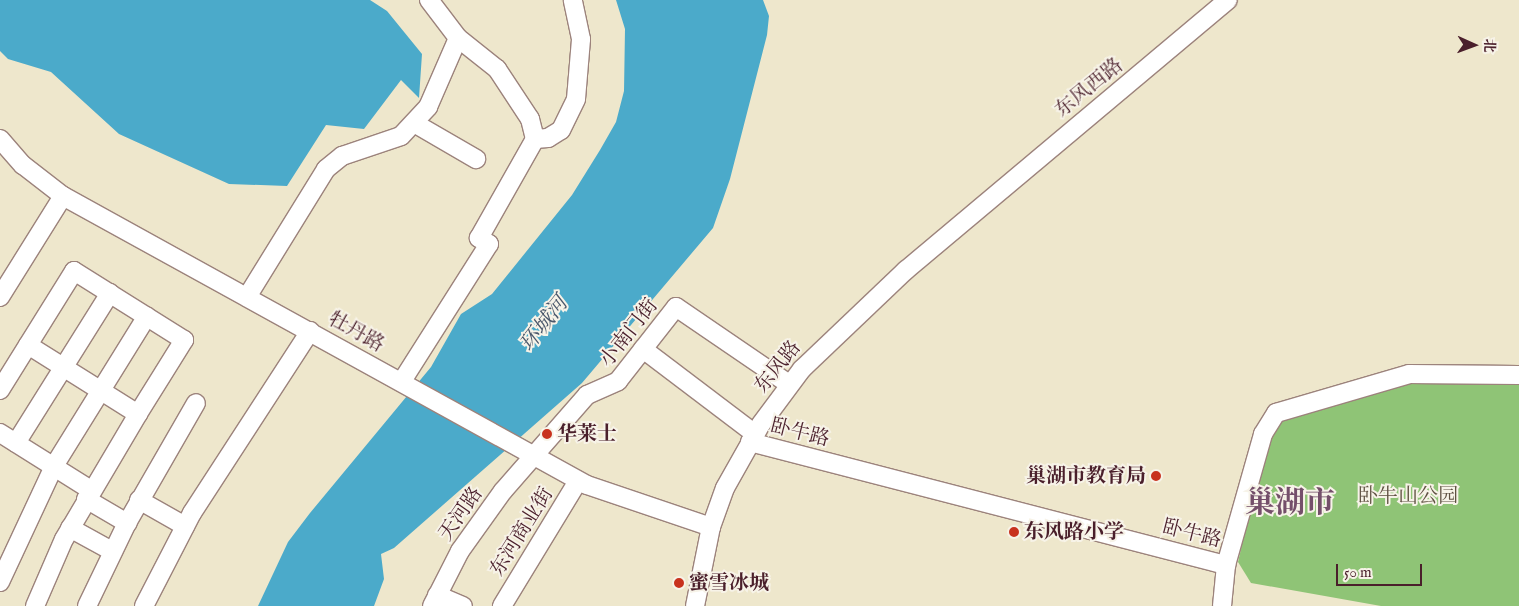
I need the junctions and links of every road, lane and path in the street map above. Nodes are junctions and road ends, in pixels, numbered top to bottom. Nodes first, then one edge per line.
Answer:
1 (429, 0) edge
2 (573, 0) edge
3 (1228, 0) edge
4 (458, 38) junction
5 (414, 124) junction
6 (0, 139) edge
7 (535, 139) junction
8 (476, 159) dead end
9 (63, 196) junction
10 (976, 209) joint
11 (110, 293) junction
12 (0, 297) edge
13 (247, 297) junction
14 (147, 316) junction
15 (310, 331) junction
16 (28, 345) junction
17 (643, 349) junction
18 (63, 367) junction
19 (1519, 375) edge
20 (402, 381) junction
21 (789, 384) junction
22 (0, 390) edge
23 (101, 390) junction
24 (196, 403) dead end
25 (138, 414) junction
26 (0, 433) edge
27 (752, 438) junction
28 (16, 443) junction
29 (530, 451) junction
30 (54, 466) junction
31 (578, 481) junction
32 (89, 495) junction
33 (139, 500) junction
34 (127, 522) junction
35 (185, 526) junction
36 (711, 527) junction
37 (70, 528) junction
38 (112, 551) junction
39 (1226, 565) junction
40 (0, 582) edge
41 (434, 601) edge
42 (35, 606) edge
43 (87, 606) edge
44 (144, 606) edge
45 (463, 606) edge
46 (502, 606) edge
47 (695, 606) edge
48 (1222, 606) edge

1 - 4 street
2 - 7 street
3 - 10 street, 东风西路
4 - 5 street
4 - 7 street
5 - 8 street
5 - 13 street
6 - 9 street, 牡丹路
7 - 20 street
9 - 12 street
9 - 13 street, 牡丹路
10 - 21 street, 东风路
11 - 14 street
11 - 16 street
11 - 18 street
13 - 15 street, 牡丹路
14 - 23 street
14 - 25 street
15 - 20 street, 牡丹路
15 - 35 street
16 - 18 street
16 - 22 street
17 - 21 street, 小南门街
17 - 27 street
17 - 29 street, 小南门街
18 - 23 street
18 - 28 street
19 - 39 street, 卧牛路
20 - 29 street, 牡丹路
21 - 27 street, 东风路
23 - 25 street
23 - 30 street
24 - 33 street
25 - 32 street
26 - 28 street
27 - 36 street, 东风路
27 - 39 street, 卧牛路
28 - 30 street
29 - 31 street, 牡丹路
29 - 41 street, 天河路
30 - 32 street
30 - 40 street
31 - 36 street, 牡丹路
31 - 46 street, 东河商业街
32 - 34 street
32 - 37 street
33 - 34 street
33 - 35 street
34 - 38 street
35 - 44 street
36 - 47 street, 东风路
37 - 38 street
37 - 42 street
38 - 43 street
39 - 48 street
41 - 45 street

